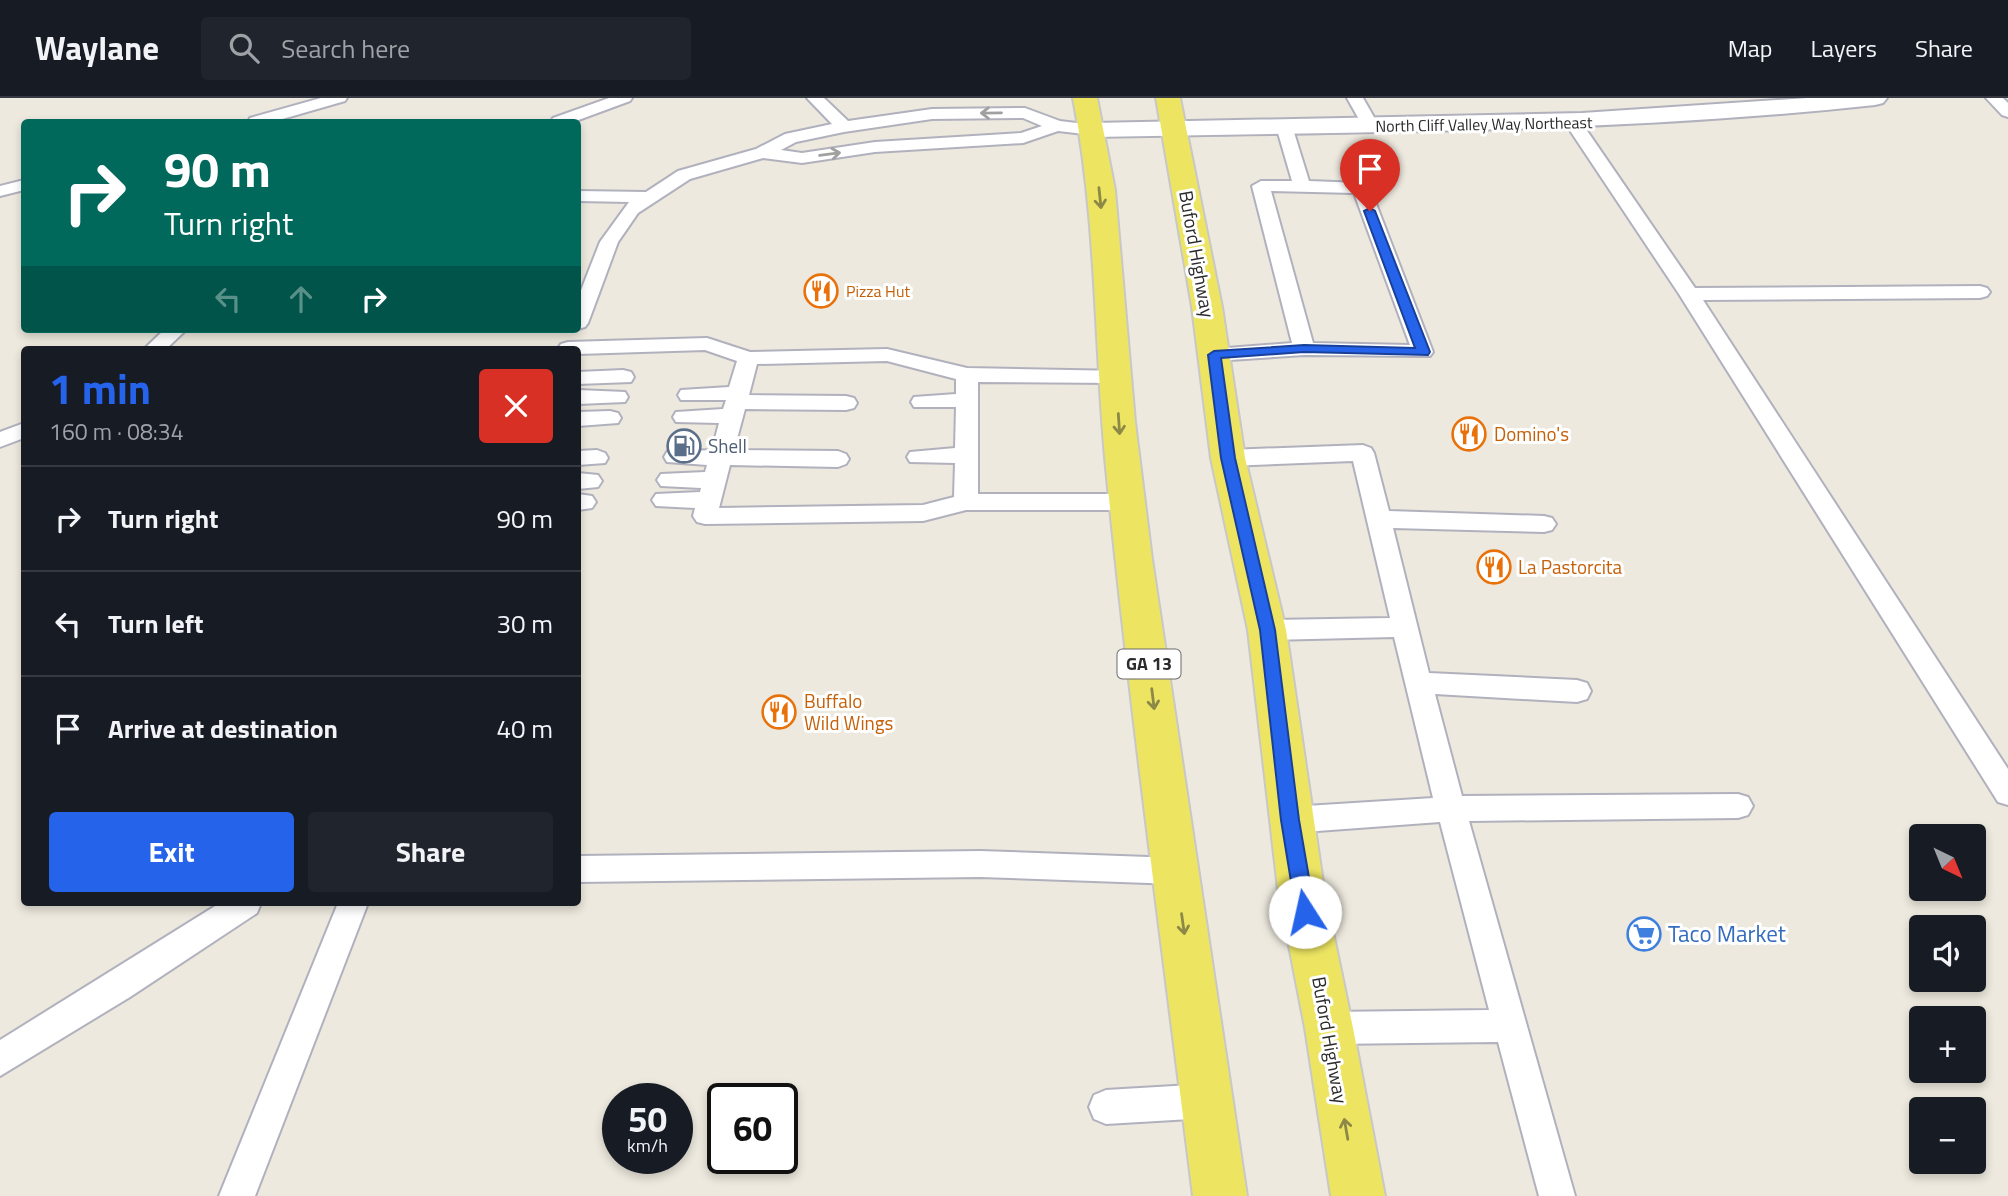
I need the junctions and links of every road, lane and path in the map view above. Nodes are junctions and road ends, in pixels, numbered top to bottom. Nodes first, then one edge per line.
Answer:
1 (339, 98) edge
2 (624, 98) edge
3 (815, 98) edge
4 (1355, 98) edge
5 (1994, 98) edge
6 (1861, 99) edge
7 (2008, 112) edge
8 (1171, 113) edge
9 (1078, 118) edge
10 (266, 119) edge
11 (567, 119) edge
12 (1573, 123) junction
13 (1284, 126) junction
14 (1371, 126) junction
15 (844, 127) junction
16 (762, 153) junction
17 (21, 186) edge
18 (1302, 186) junction
19 (0, 191) edge
20 (581, 196) edge
21 (650, 197) junction
22 (1980, 292) dead end
23 (1689, 294) junction
24 (581, 315) edge
25 (172, 333) edge
26 (570, 342) edge
27 (158, 346) edge
28 (1304, 349) junction
29 (1214, 355) junction
30 (967, 375) junction
31 (1116, 376) junction
32 (581, 380) edge
33 (692, 386) dead end
34 (740, 389) junction
35 (581, 396) edge
36 (967, 400) junction
37 (922, 402) dead end
38 (846, 403) dead end
39 (684, 417) dead end
40 (610, 418) dead end
41 (581, 419) edge
42 (21, 431) edge
43 (0, 440) edge
44 (968, 455) junction
45 (721, 456) junction
46 (675, 457) dead end
47 (918, 457) dead end
48 (1228, 458) junction
49 (838, 459) dead end
50 (666, 490) dead end
51 (712, 490) junction
52 (966, 502) junction
53 (1127, 502) junction
54 (1380, 519) junction
55 (1544, 524) dead end
56 (1406, 627) junction
57 (1268, 630) junction
58 (1419, 684) junction
59 (1577, 691) dead end
60 (2008, 793) edge
61 (1738, 806) dead end
62 (1450, 808) junction
63 (1290, 820) junction
64 (581, 869) edge
65 (1176, 872) junction
66 (241, 906) edge
67 (352, 906) edge
68 (1508, 1026) junction
69 (1329, 1028) junction
70 (0, 1059) edge
71 (1208, 1101) junction
72 (1106, 1107) dead end
73 (237, 1196) edge
74 (1220, 1196) edge
75 (1358, 1196) edge
76 (1557, 1196) edge

1 - 10 lane
2 - 11 lane
3 - 15 lane
4 - 14 lane
5 - 7 lane
6 - 12 street, North Cliff Valley Way Northeast
8 - 9 street, North Cliff Valley Way Northeast
8 - 13 street, North Cliff Valley Way Northeast
8 - 29 main road, Buford Highway
9 -> 15 lane
16 -> 9 lane
9 -> 31 main road, GA 13
12 - 14 street, North Cliff Valley Way Northeast
12 - 23 lane
13 - 14 street, North Cliff Valley Way Northeast
13 - 18 lane
15 - 16 lane
16 - 21 lane
17 - 19 lane
18 - 28 lane
18 - 28 lane
20 - 21 lane
21 - 24 lane
22 - 23 lane
23 - 60 lane
25 - 27 lane
26 - 34 lane
28 - 29 lane
29 - 48 main road, Buford Highway
30 - 31 lane
30 - 34 lane
30 - 36 lane
31 -> 53 main road, GA 13
32 - 35 lane
33 - 34 lane
34 - 38 lane
34 - 39 lane
34 - 45 lane
36 - 37 lane
36 - 44 lane
40 - 41 lane
42 - 43 lane
44 - 47 lane
44 - 52 lane
45 - 46 lane
45 - 49 lane
45 - 51 lane
48 - 54 lane
48 - 57 main road, Buford Highway
50 - 51 lane
51 - 52 lane
52 - 53 lane
53 -> 65 main road, GA 13
54 - 55 lane
54 - 56 lane
56 - 57 lane
56 - 58 lane
57 - 63 main road, Buford Highway
58 - 59 lane
58 - 62 lane
61 - 62 lane
62 - 63 lane
62 - 68 lane
63 - 69 main road, Buford Highway
64 - 65 lane
65 -> 71 main road, GA 13
66 - 70 lane
67 - 73 lane
68 - 69 lane
68 - 76 lane
75 -> 69 main road, Buford Highway
71 - 72 lane
71 - 74 main road, GA 13

